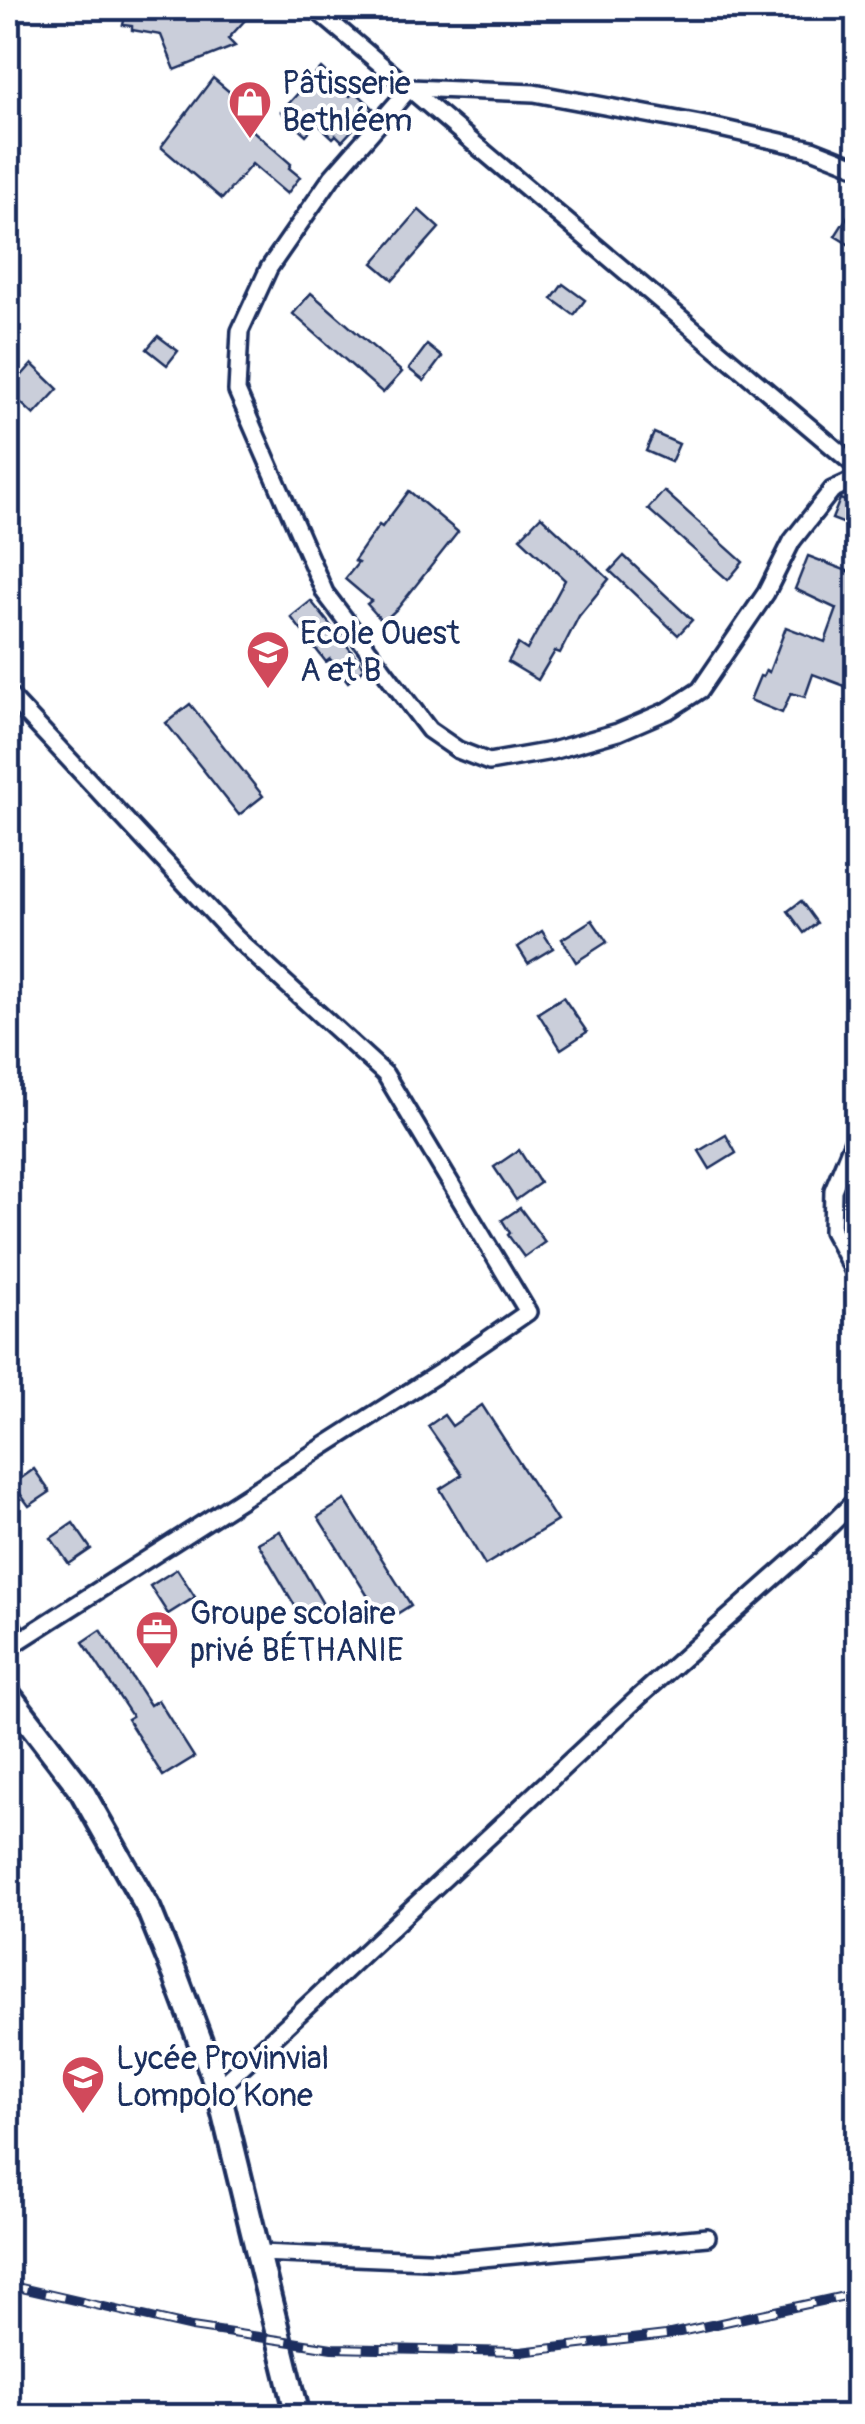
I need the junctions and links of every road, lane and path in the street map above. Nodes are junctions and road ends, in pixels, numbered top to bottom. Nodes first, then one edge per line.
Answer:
1 (314, 8) edge
2 (410, 88) junction
3 (858, 167) edge
4 (858, 468) edge
5 (858, 478) edge
6 (8, 694) edge
7 (858, 1129) edge
8 (858, 1279) edge
9 (858, 1498) edge
10 (8, 1616) edge
11 (13, 1644) edge
12 (8, 1694) edge
13 (218, 2089) junction
14 (706, 2238) dead end
15 (260, 2253) junction
16 (298, 2416) edge

1 - 2 street
2 - 3 street
2 - 4 street
2 - 5 street
6 - 11 street
7 - 8 street
9 - 13 street
10 - 11 street
12 - 13 main road
13 - 15 main road
14 - 15 street
15 - 16 main road

